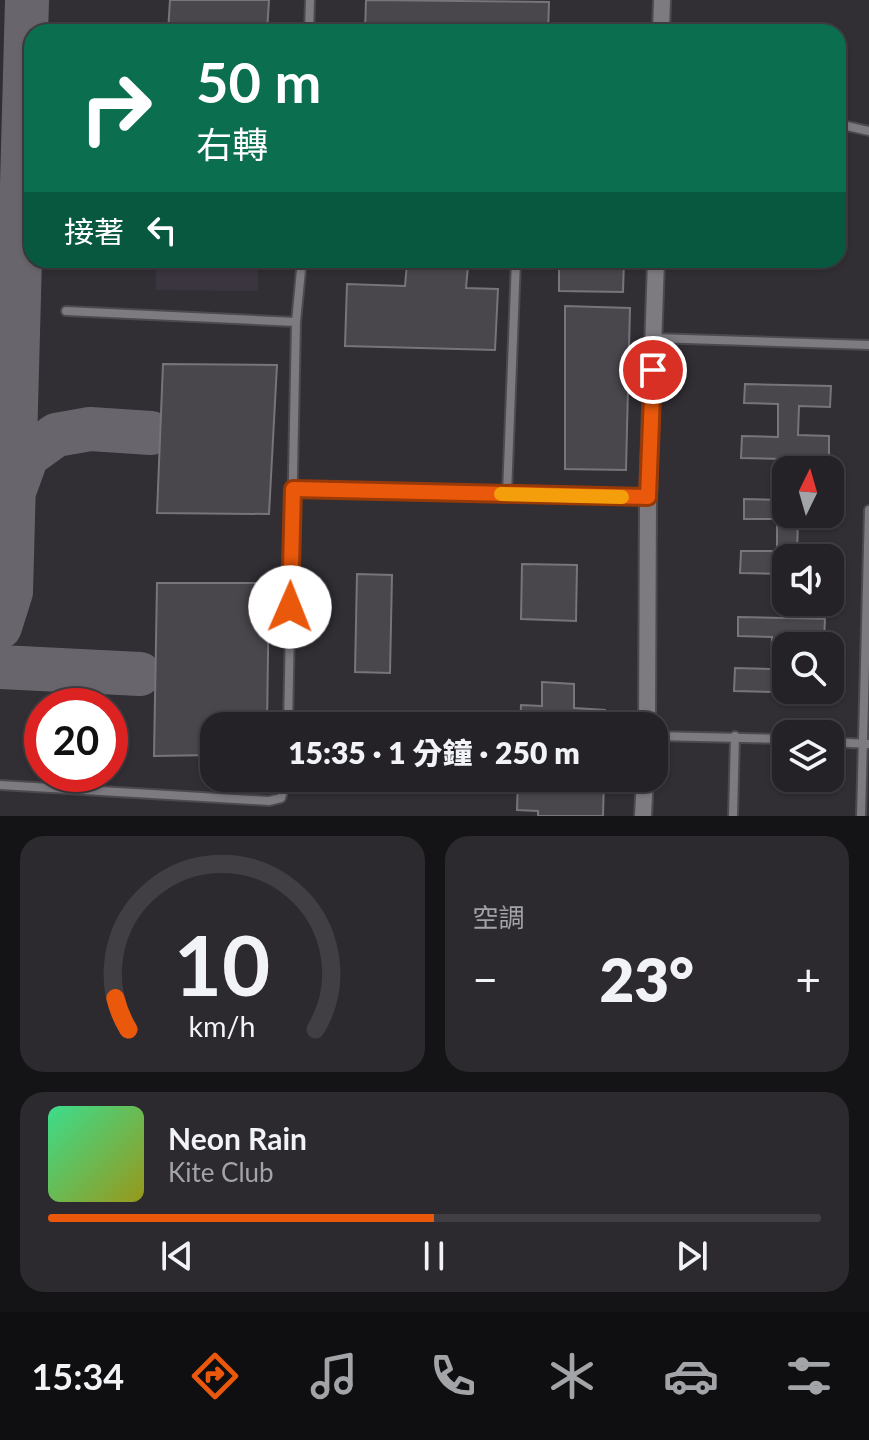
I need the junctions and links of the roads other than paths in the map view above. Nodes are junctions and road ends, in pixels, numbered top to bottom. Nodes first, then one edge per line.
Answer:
1 (310, 0) edge
2 (662, 0) edge
3 (309, 24) edge
4 (661, 24) edge
5 (846, 126) edge
6 (869, 131) edge
7 (301, 268) edge
8 (516, 268) edge
9 (656, 268) edge
10 (66, 311) dead end
11 (296, 322) junction
12 (654, 338) junction
13 (869, 345) edge
14 (293, 489) junction
15 (507, 494) junction
16 (648, 497) junction
17 (869, 510) edge
18 (288, 712) edge
19 (647, 712) edge
20 (668, 736) edge
21 (735, 736) junction
22 (772, 738) edge
23 (844, 743) edge
24 (865, 744) edge
25 (0, 785) edge
26 (284, 792) edge
27 (644, 792) edge
28 (643, 816) edge
29 (733, 816) edge
30 (861, 816) edge

1 - 3 lane
2 - 4 street
5 - 6 lane
7 - 11 lane
8 - 15 lane
9 - 12 street
10 - 11 lane
11 - 14 lane
12 - 13 lane
12 - 16 street
14 - 15 lane
14 - 18 lane
15 - 16 lane
16 - 19 street
17 - 24 lane
20 - 21 lane
21 - 22 lane
21 - 29 lane
23 - 24 lane
24 - 30 lane
25 - 26 lane
27 - 28 street

